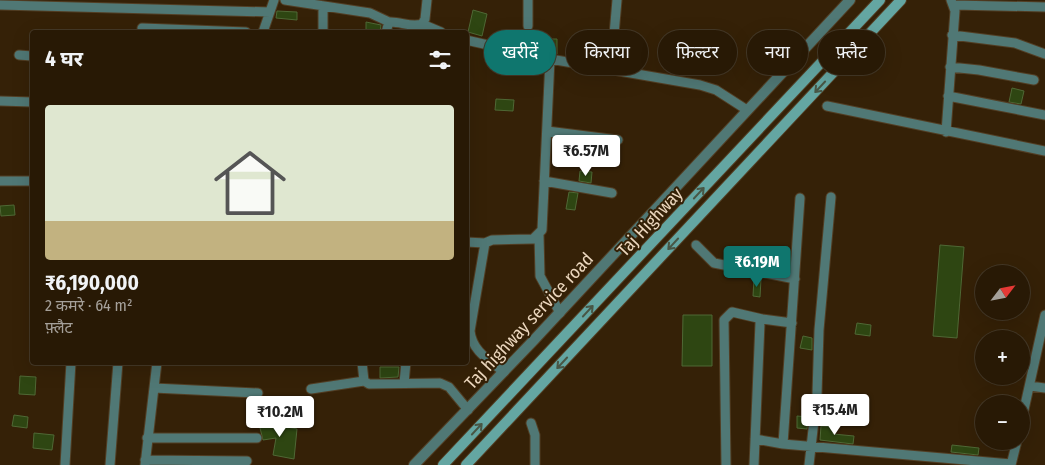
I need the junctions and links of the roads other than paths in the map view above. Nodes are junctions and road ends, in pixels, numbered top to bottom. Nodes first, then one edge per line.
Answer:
1 (274, 0) edge
2 (285, 0) edge
3 (427, 0) edge
4 (528, 0) edge
5 (617, 0) edge
6 (850, 0) edge
7 (880, 0) edge
8 (901, 0) edge
9 (953, 2) edge
10 (0, 5) edge
11 (1045, 6) edge
12 (323, 7) junction
13 (270, 12) junction
14 (389, 22) junction
15 (422, 24) junction
16 (528, 26) dead end
17 (142, 28) dead end
18 (194, 30) edge
19 (264, 30) edge
20 (323, 30) edge
21 (387, 30) edge
22 (436, 30) edge
23 (614, 30) edge
24 (952, 35) junction
25 (469, 41) edge
26 (484, 44) edge
27 (1045, 54) edge
28 (19, 55) dead end
29 (30, 56) edge
30 (950, 67) junction
31 (549, 75) edge
32 (641, 75) edge
33 (1034, 80) dead end
34 (948, 96) junction
35 (0, 101) edge
36 (30, 102) edge
37 (827, 106) dead end
38 (748, 110) junction
39 (1045, 115) edge
40 (547, 131) junction
41 (946, 132) junction
42 (618, 140) dead end
43 (1045, 151) edge
44 (0, 181) edge
45 (30, 181) edge
46 (544, 181) junction
47 (612, 193) dead end
48 (831, 197) dead end
49 (800, 198) dead end
50 (539, 235) junction
51 (469, 242) edge
52 (484, 243) junction
53 (696, 245) dead end
54 (795, 279) junction
55 (560, 313) junction
56 (1045, 315) edge
57 (762, 319) junction
58 (792, 323) junction
59 (71, 365) edge
60 (118, 365) edge
61 (157, 365) edge
62 (362, 365) edge
63 (406, 365) edge
64 (504, 372) junction
65 (364, 381) junction
66 (404, 384) junction
67 (1030, 386) junction
68 (154, 388) junction
69 (1045, 388) edge
70 (311, 389) dead end
71 (258, 393) dead end
72 (1028, 395) edge
73 (468, 410) junction
74 (531, 423) dead end
75 (147, 438) junction
76 (257, 438) dead end
77 (755, 439) junction
78 (783, 444) junction
79 (811, 447) junction
80 (1015, 450) edge
81 (247, 461) dead end
82 (145, 463) edge
83 (1011, 464) edge
84 (65, 465) edge
85 (110, 465) edge
86 (414, 465) edge
87 (444, 465) edge
88 (466, 465) edge
89 (535, 465) edge
90 (726, 465) edge
91 (754, 465) edge
92 (809, 465) edge

1 - 13 street
2 - 12 street
3 - 15 street
4 - 16 street
5 - 23 street
6 - 38 street, Taj highway service road
87 -> 7 main road, Taj Highway
8 -> 88 main road
9 - 11 street
9 - 24 street
10 - 13 street
12 - 14 street
12 - 20 street
13 - 19 street
14 - 15 street
14 - 21 street
15 - 22 street
17 - 18 street
24 - 27 street
24 - 30 street
25 - 26 street
28 - 29 street
30 - 33 street
30 - 34 street
31 - 40 street
32 - 38 street
34 - 39 street
34 - 41 street
35 - 36 street
37 - 41 street
38 - 55 street, Taj highway service road
40 - 42 street
40 - 46 street
41 - 43 street
44 - 45 street
46 - 47 street
46 - 50 street
48 - 79 street
49 - 54 street
50 - 52 street
50 - 55 street
51 - 52 street
52 - 64 street
53 - 54 street
54 - 58 street
55 - 64 street, Taj highway service road
56 - 67 street
57 - 58 street
57 - 77 street
57 - 90 street
58 - 78 street
59 - 84 street
60 - 85 street
61 - 68 street
62 - 65 street
63 - 66 street
64 - 73 street, Taj highway service road
65 - 66 street
65 - 70 street
66 - 73 street
67 - 69 street
67 - 72 street
68 - 71 street
68 - 75 street
73 - 86 street, Taj highway service road
74 - 89 street
75 - 76 street
75 - 82 street
77 - 78 street
77 - 91 street
78 - 79 street
79 - 83 street
79 - 92 street
80 - 83 street
81 - 82 street

